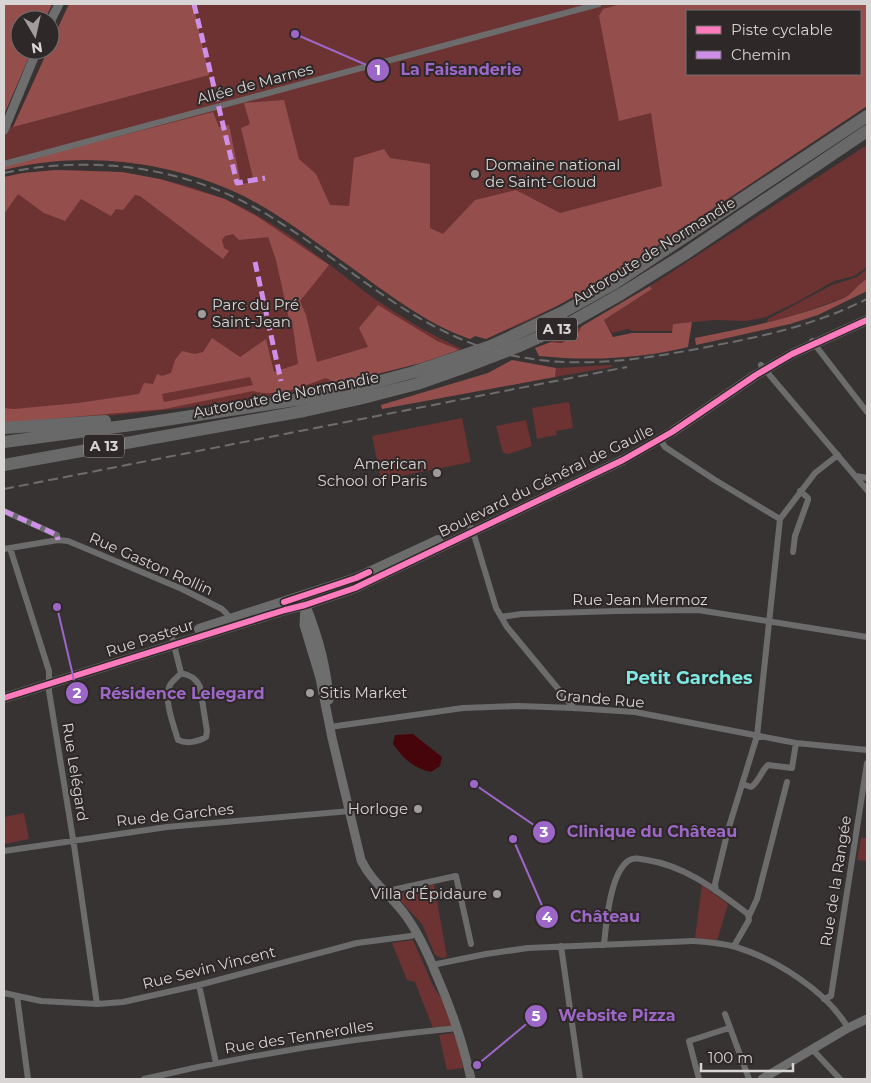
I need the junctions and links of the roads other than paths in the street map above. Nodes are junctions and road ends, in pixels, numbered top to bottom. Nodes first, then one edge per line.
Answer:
1 (599, 4) edge
2 (33, 60) edge
3 (867, 116) edge
4 (4, 130) edge
5 (867, 130) edge
6 (4, 164) edge
7 (867, 315) edge
8 (867, 320) edge
9 (813, 342) junction
10 (763, 367) junction
11 (867, 412) edge
12 (139, 424) junction
13 (4, 428) edge
14 (659, 437) junction
15 (4, 442) edge
16 (838, 455) junction
17 (4, 464) edge
18 (856, 476) junction
19 (867, 478) edge
20 (867, 490) edge
21 (800, 491) junction
22 (4, 511) edge
23 (780, 519) junction
24 (471, 528) junction
25 (58, 540) junction
26 (7, 549) edge
27 (792, 552) dead end
28 (341, 588) junction
29 (304, 601) junction
30 (501, 617) junction
31 (229, 619) junction
32 (769, 623) junction
33 (867, 637) edge
34 (173, 641) junction
35 (181, 673) junction
36 (50, 681) junction
37 (4, 693) edge
38 (4, 698) edge
39 (574, 708) junction
40 (329, 723) junction
41 (757, 736) junction
42 (796, 743) junction
43 (867, 750) edge
44 (867, 763) edge
45 (787, 782) dead end
46 (742, 784) junction
47 (350, 811) junction
48 (74, 841) junction
49 (4, 851) edge
50 (716, 891) junction
51 (383, 892) junction
52 (749, 916) junction
53 (417, 933) junction
54 (470, 944) dead end
55 (604, 945) junction
56 (561, 946) junction
57 (734, 946) junction
58 (432, 965) junction
59 (199, 985) junction
60 (4, 992) edge
61 (17, 996) junction
62 (824, 999) junction
63 (97, 1004) junction
64 (724, 1014) dead end
65 (867, 1018) edge
66 (458, 1028) junction
67 (729, 1028) junction
68 (848, 1028) junction
69 (812, 1049) junction
70 (216, 1063) junction
71 (28, 1079) edge
72 (144, 1079) edge
73 (471, 1079) edge
74 (580, 1079) edge
75 (699, 1079) edge
76 (749, 1079) edge
77 (762, 1079) edge
78 (840, 1079) edge

1 - 6 street, Allée de Marnes
2 - 4 main road
3 - 12 highway, Autoroute de Normandie / A 13
5 - 17 highway, Autoroute de Normandie / A 13
7 - 9 main road, Boulevard du Général de Gaulle
8 - 9 main road, Boulevard du Général de Gaulle
9 - 10 main road, Boulevard du Général de Gaulle
9 - 11 street
10 - 14 main road, Boulevard du Général de Gaulle
10 - 16 street
12 - 13 highway
12 - 15 highway, Autoroute de Normandie / A 13
14 - 23 street
14 - 24 main road, Boulevard du Général de Gaulle
16 - 18 street
16 - 21 street
18 - 19 street
18 - 20 street
21 - 23 street
21 - 27 street
22 - 25 street
23 - 32 street
24 - 28 main road, Boulevard du Général de Gaulle
24 - 30 street
25 - 26 street
25 - 31 street, Rue Gaston Rollin
26 - 36 street, Rue Lelégard
28 - 29 main road, Boulevard du Général de Gaulle
28 - 29 main road, Boulevard du Général de Gaulle
29 - 31 main road, Rue Pasteur
29 - 34 main road, Rue Pasteur
29 - 40 main road
30 - 32 street, Rue Jean Mermoz
30 - 39 street
31 - 34 main road, Rue Pasteur
32 - 33 street, Rue Jean Mermoz
32 - 41 street
34 - 35 street
34 - 36 main road, Rue Pasteur
35 - 35 street
36 - 37 main road, Rue Pasteur
36 - 38 main road, Rue Pasteur
36 - 48 street, Rue Lelégard
39 - 40 street, Grande Rue
39 - 41 street, Grande Rue
40 - 47 main road
41 - 42 street, Grande Rue
41 - 46 street
42 - 43 street, Grande Rue
42 - 46 street
44 - 62 street, Rue de la Rangée
45 - 52 street
46 - 50 street
47 - 48 street, Rue de Garches
47 - 51 main road
48 - 49 street, Rue de Garches
48 - 63 street, Rue Lelégard
50 - 52 street
50 - 55 street
51 - 53 main road
51 - 54 street
52 - 57 street
53 - 58 main road
53 - 59 street, Rue Sevin Vincent
55 - 56 street
55 - 57 street
56 - 58 street
56 - 74 street
57 - 62 street
58 - 66 main road
59 - 63 street, Rue Sevin Vincent
59 - 70 street
60 - 61 street, Rue Sevin Vincent
61 - 63 street, Rue Sevin Vincent
61 - 71 street
62 - 68 street
64 - 67 street
65 - 68 main road
66 - 70 street, Rue des Tennerolles
66 - 73 main road
67 - 75 street
67 - 76 street
68 - 69 main road
69 - 77 main road
69 - 78 street
70 - 72 street, Rue des Tennerolles

